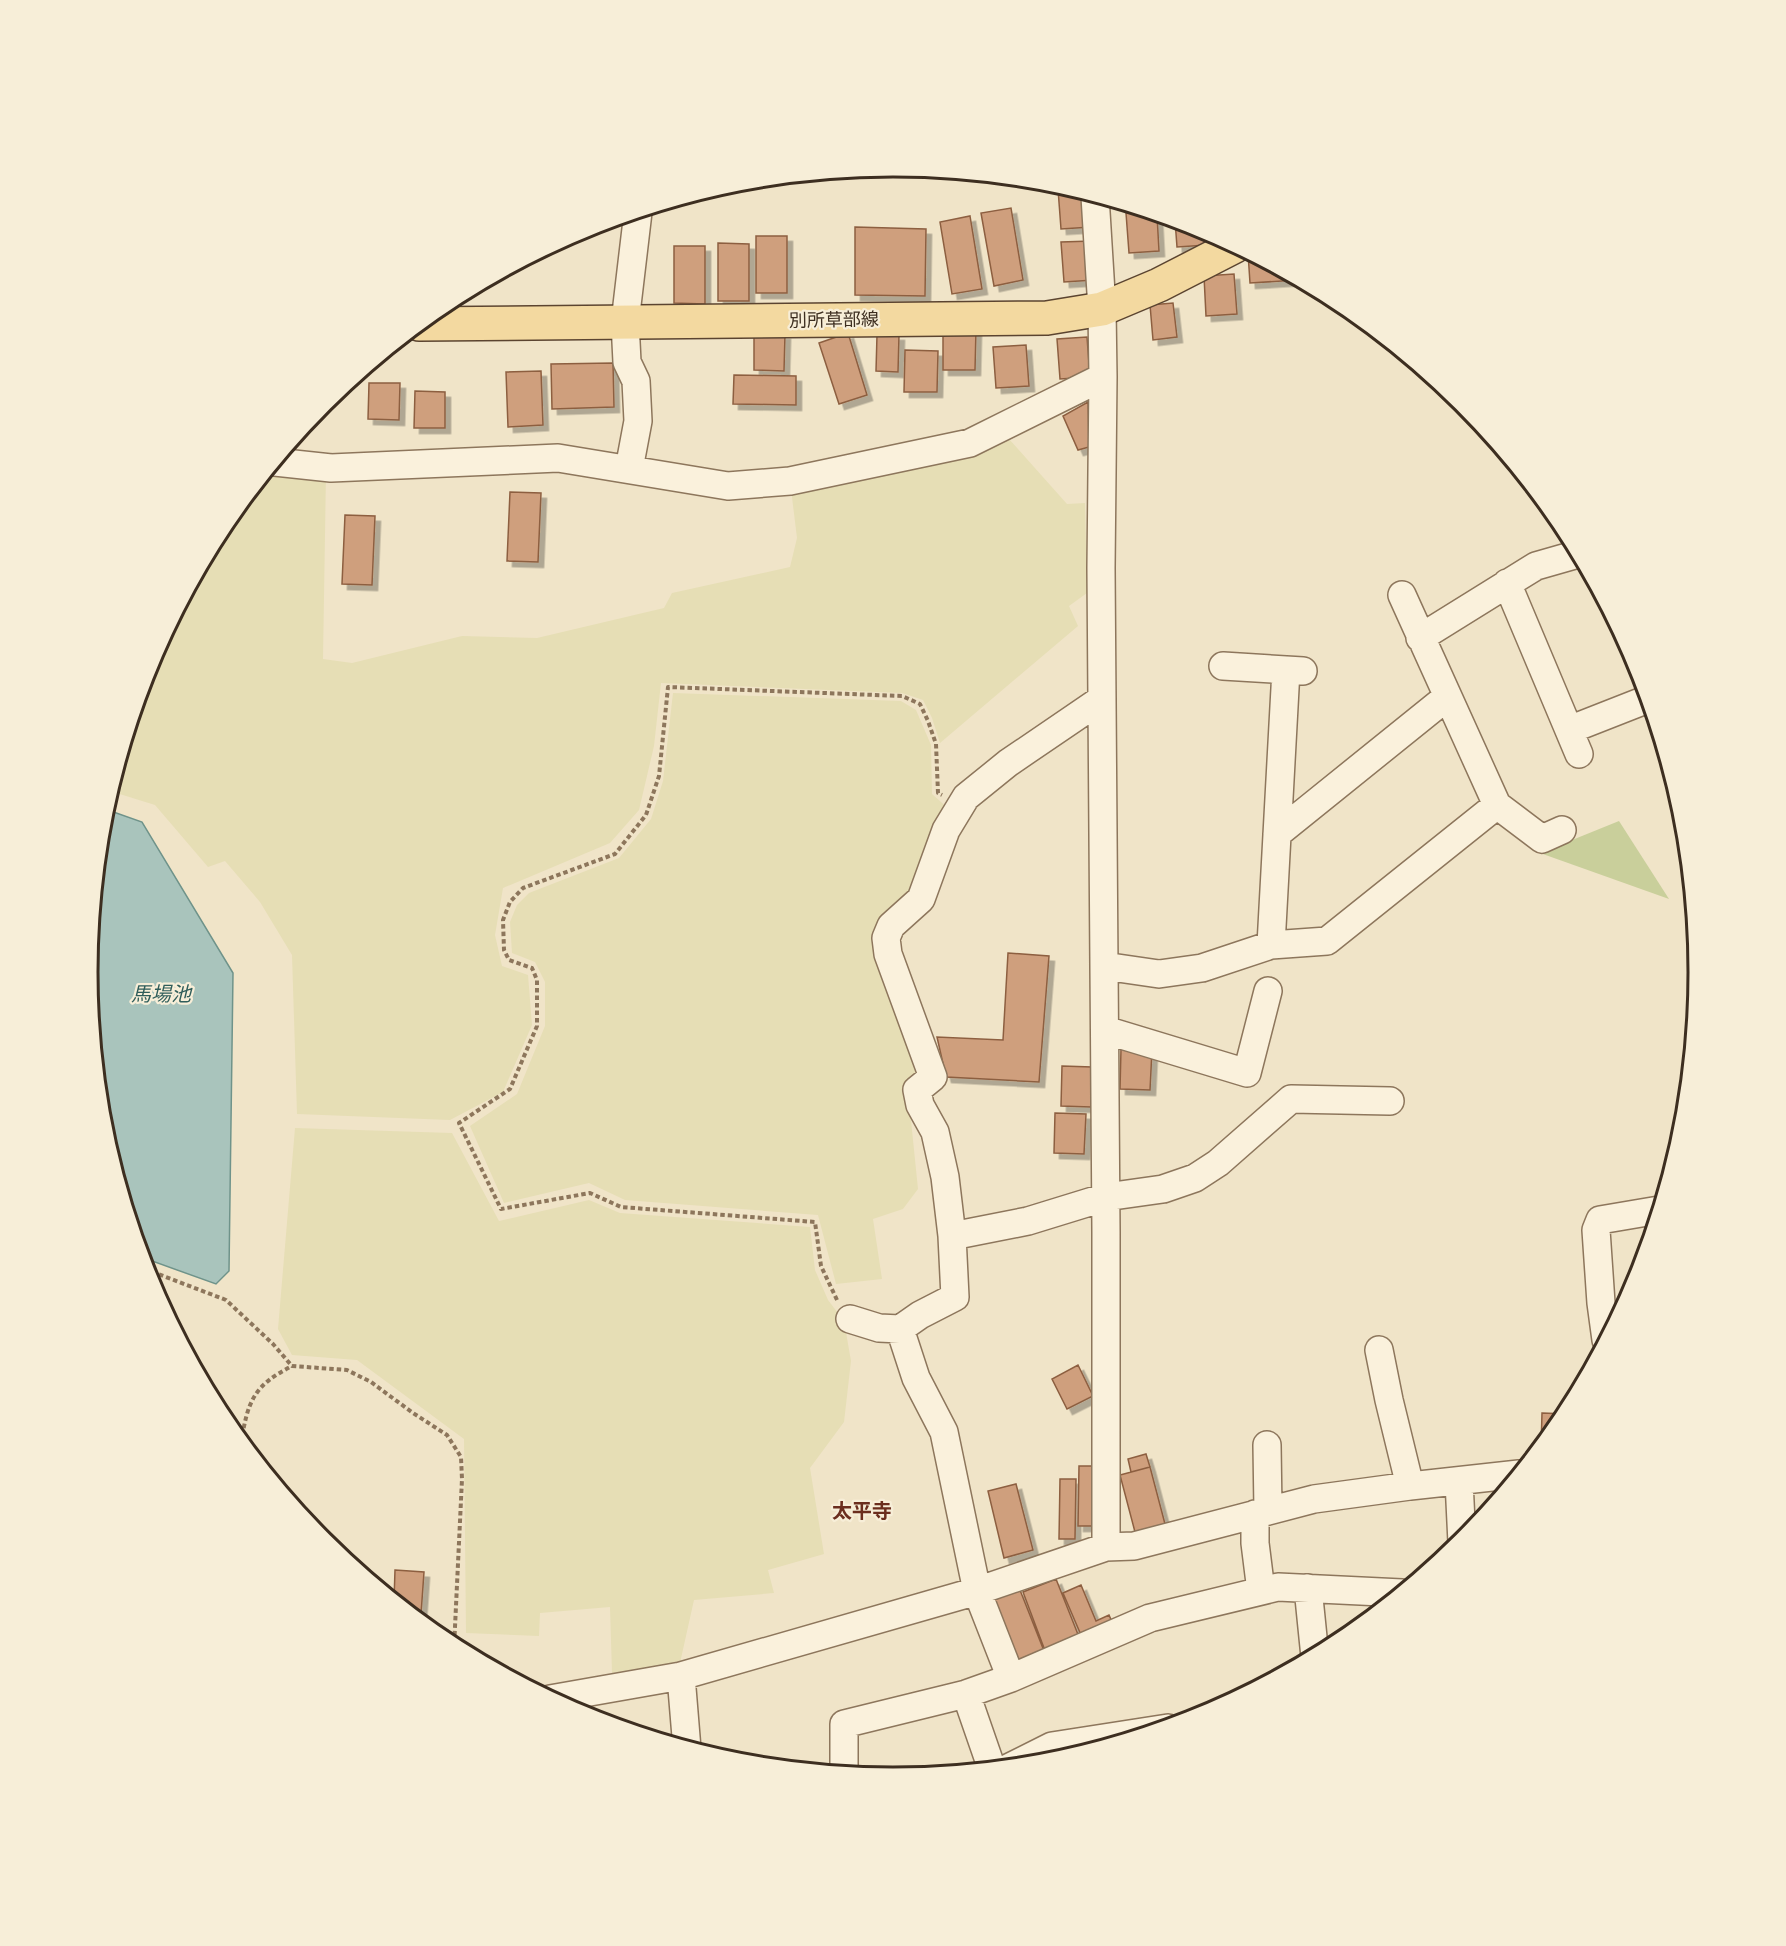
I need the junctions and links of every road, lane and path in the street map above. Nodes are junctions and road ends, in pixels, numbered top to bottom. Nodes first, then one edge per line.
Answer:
1 (1096, 204) edge
2 (637, 220) edge
3 (1225, 251) edge
4 (1102, 309) junction
5 (625, 322) junction
6 (434, 324) edge
7 (1103, 376) junction
8 (283, 463) edge
9 (629, 469) junction
10 (1570, 556) edge
11 (1508, 584) junction
12 (1402, 595) dead end
13 (1420, 638) junction
14 (1223, 666) dead end
15 (1447, 697) junction
16 (1102, 699) junction
17 (1640, 702) edge
18 (1569, 730) junction
19 (1579, 754) dead end
20 (1497, 805) junction
21 (960, 806) junction
22 (1562, 830) dead end
23 (1277, 834) junction
24 (1271, 945) junction
25 (1104, 966) junction
26 (1268, 991) dead end
27 (1105, 1030) junction
28 (1390, 1101) dead end
29 (1106, 1197) junction
30 (1651, 1211) edge
31 (952, 1236) junction
32 (157, 1273) edge
33 (850, 1318) joint
34 (1604, 1328) edge
35 (900, 1329) junction
36 (1379, 1350) dead end
37 (292, 1366) junction
38 (243, 1430) edge
39 (1267, 1445) dead end
40 (1509, 1475) edge
41 (1459, 1481) junction
42 (1410, 1486) junction
43 (1261, 1513) junction
44 (1461, 1530) edge
45 (1106, 1547) junction
46 (1308, 1588) junction
47 (977, 1590) junction
48 (1261, 1591) junction
49 (1391, 1592) edge
50 (455, 1636) edge
51 (1315, 1647) edge
52 (681, 1676) junction
53 (1011, 1678) junction
54 (966, 1694) junction
55 (564, 1697) edge
56 (1112, 1737) edge
57 (686, 1741) edge
58 (1033, 1756) edge
59 (990, 1763) edge
60 (844, 1767) edge

1 - 4 street
2 - 5 street
3 - 4 main road, 別所草部線
4 - 5 main road, 別所草部線
4 - 7 street
5 - 6 main road, 別所草部線
5 - 9 street
7 - 9 street
7 - 16 street
8 - 9 street
10 - 11 street
11 - 13 street
11 - 18 street
12 - 13 street
13 - 15 street
14 - 23 street
15 - 20 street
15 - 23 street
16 - 21 street
16 - 25 street
17 - 18 street
18 - 19 street
20 - 22 street
20 - 24 street
21 - 31 street
21 - 33 path
23 - 24 street
24 - 25 street
25 - 27 street
26 - 27 street
27 - 29 street
28 - 29 street
29 - 31 street
29 - 45 street
30 - 34 street
31 - 35 street
32 - 37 path
33 - 35 street
35 - 47 street
36 - 42 street
37 - 38 path
37 - 50 path
39 - 43 street
40 - 41 street
41 - 42 street
41 - 44 street
42 - 43 street
43 - 45 street
43 - 48 street
45 - 47 street
46 - 48 street
46 - 49 street
46 - 51 street
47 - 52 street
47 - 53 street
48 - 53 street
52 - 55 street
52 - 57 street
53 - 54 street
54 - 59 street
54 - 60 street
56 - 58 street

